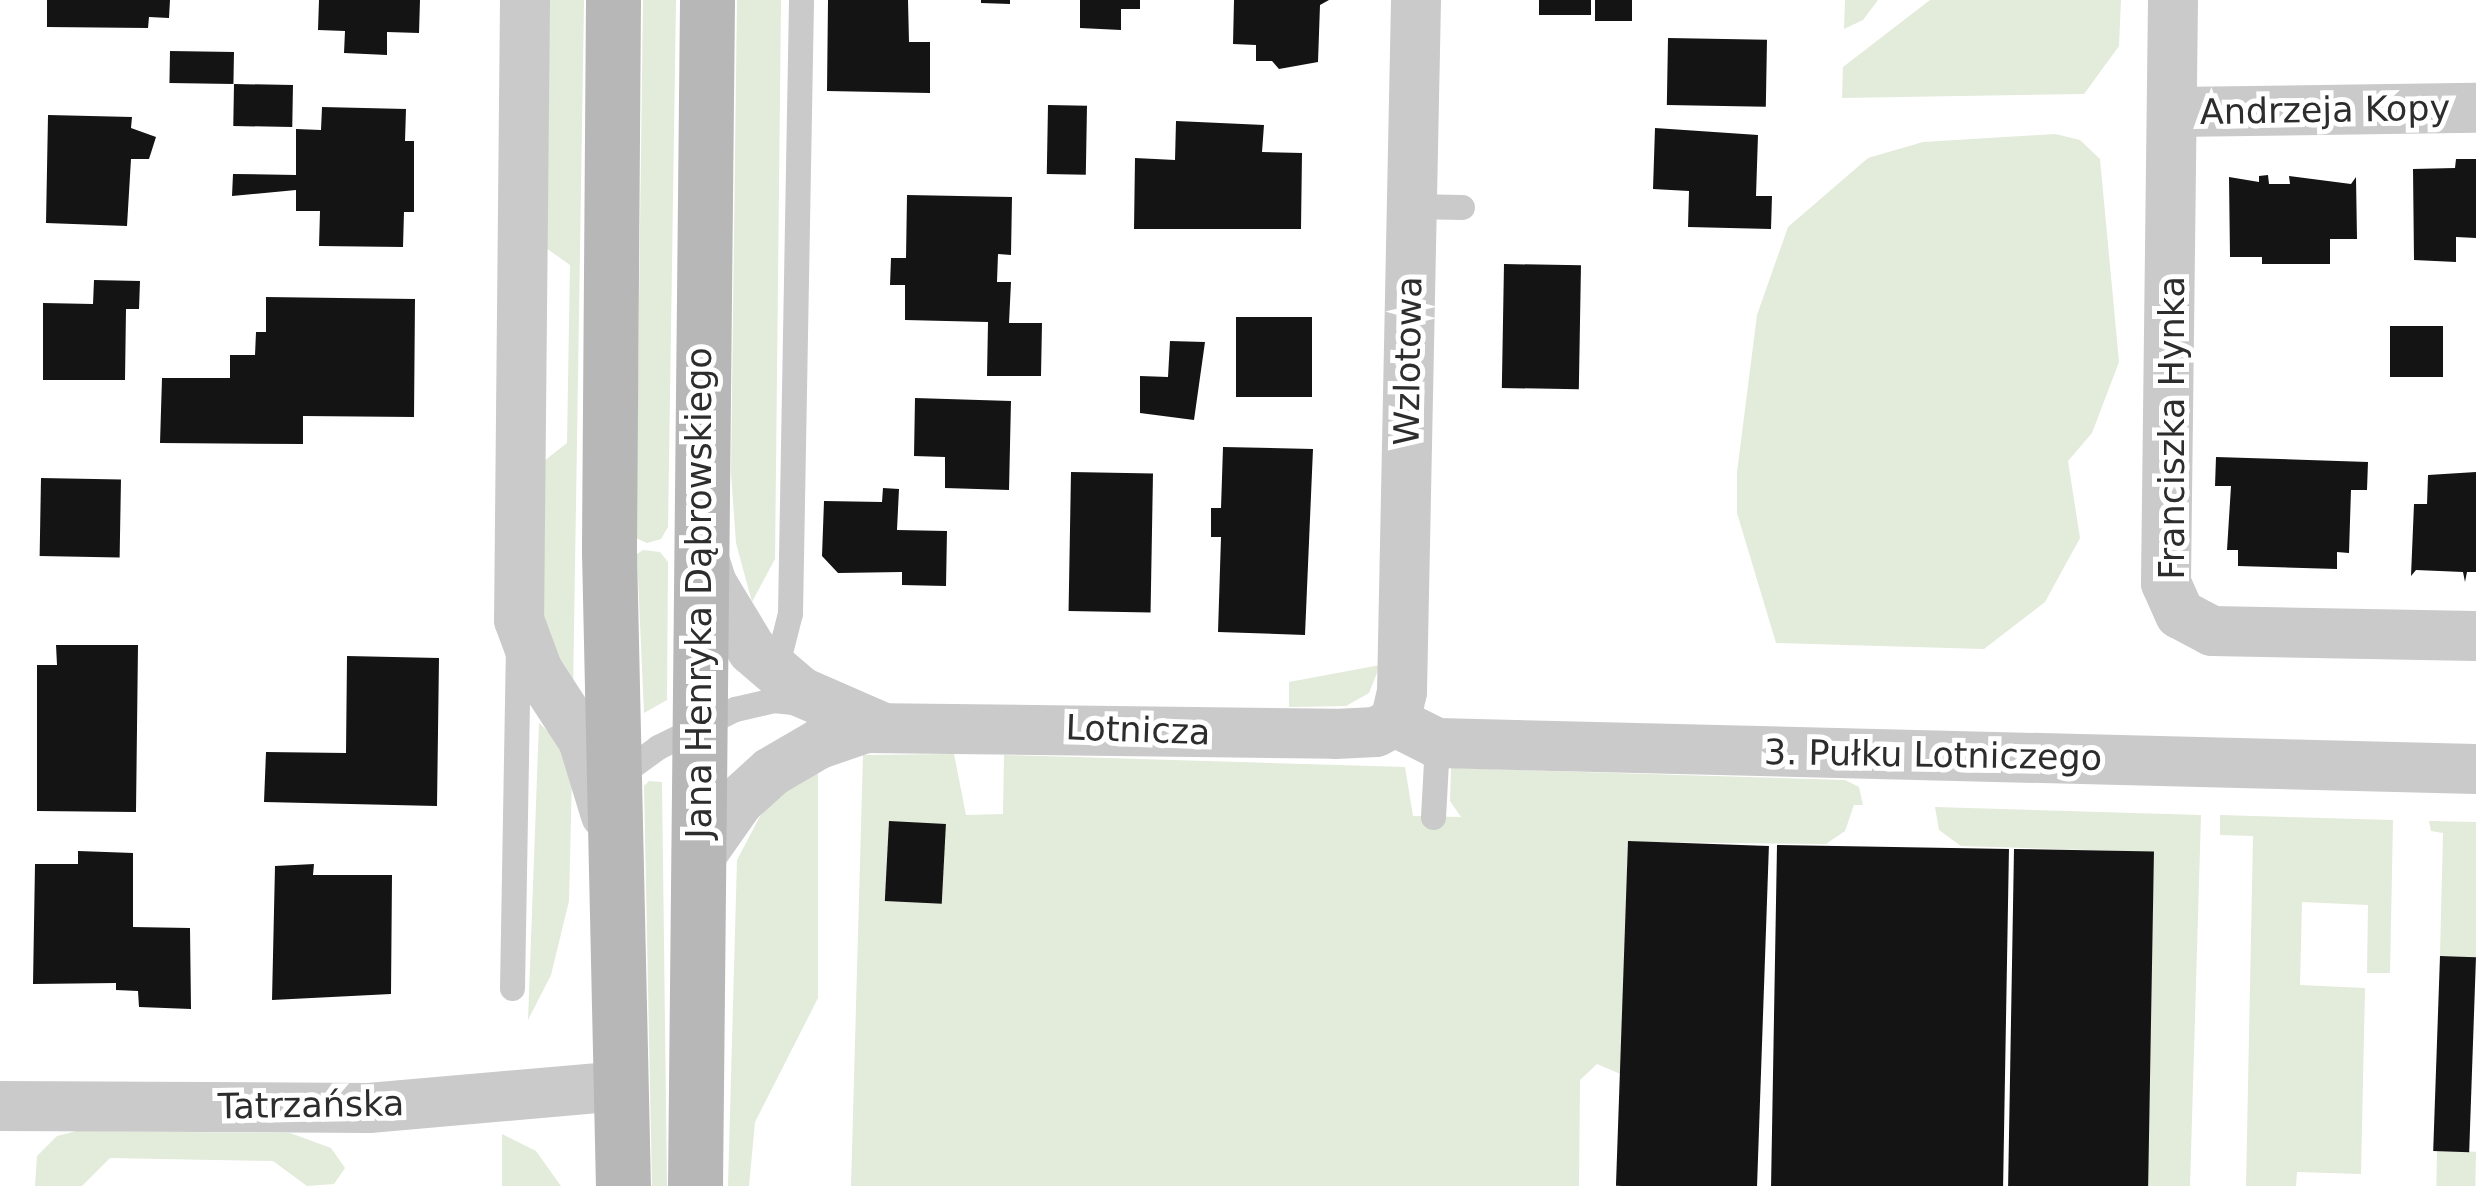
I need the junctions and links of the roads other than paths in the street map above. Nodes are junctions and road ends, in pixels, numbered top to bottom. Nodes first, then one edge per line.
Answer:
1 (525, 0) edge
2 (613, 0) edge
3 (707, 0) edge
4 (801, 0) edge
5 (1416, 0) edge
6 (2172, 0) edge
7 (2476, 108) edge
8 (2174, 112) junction
9 (1411, 206) junction
10 (1462, 207) dead end
11 (699, 536) junction
12 (519, 620) junction
13 (2476, 636) edge
14 (775, 672) junction
15 (828, 706) junction
16 (698, 724) junction
17 (879, 726) junction
18 (1416, 732) junction
19 (2476, 769) edge
20 (614, 779) junction
21 (1433, 817) dead end
22 (616, 846) junction
23 (697, 861) junction
24 (512, 988) dead end
25 (622, 1086) junction
26 (0, 1106) edge
27 (623, 1186) edge
28 (695, 1186) edge

1 - 12 street
2 - 20 main road
3 - 11 main road, Jana Henryka Dąbrowskiego
4 - 14 lane
5 - 9 street, Wzlotowa
6 - 8 street, Franciszka Hynka
7 - 8 street, Andrzeja Kopy
8 - 13 street, Franciszka Hynka
9 - 10 lane
9 - 18 street, Wzlotowa
11 - 14 street, Lotnicza
11 - 16 main road, Jana Henryka Dąbrowskiego
12 - 22 street
12 - 24 lane
14 - 15 street, Lotnicza
15 - 16 lane
15 - 17 street, Lotnicza
16 - 20 lane
16 - 23 main road, Jana Henryka Dąbrowskiego
17 - 18 street, Lotnicza
17 - 23 street, Lotnicza
18 - 19 street, 3. Pułku Lotniczego
18 - 21 lane
20 - 22 main road
22 - 25 main road
23 - 28 main road, Jana Henryka Dąbrowskiego
25 - 26 street, Tatrzańska
25 - 27 main road

